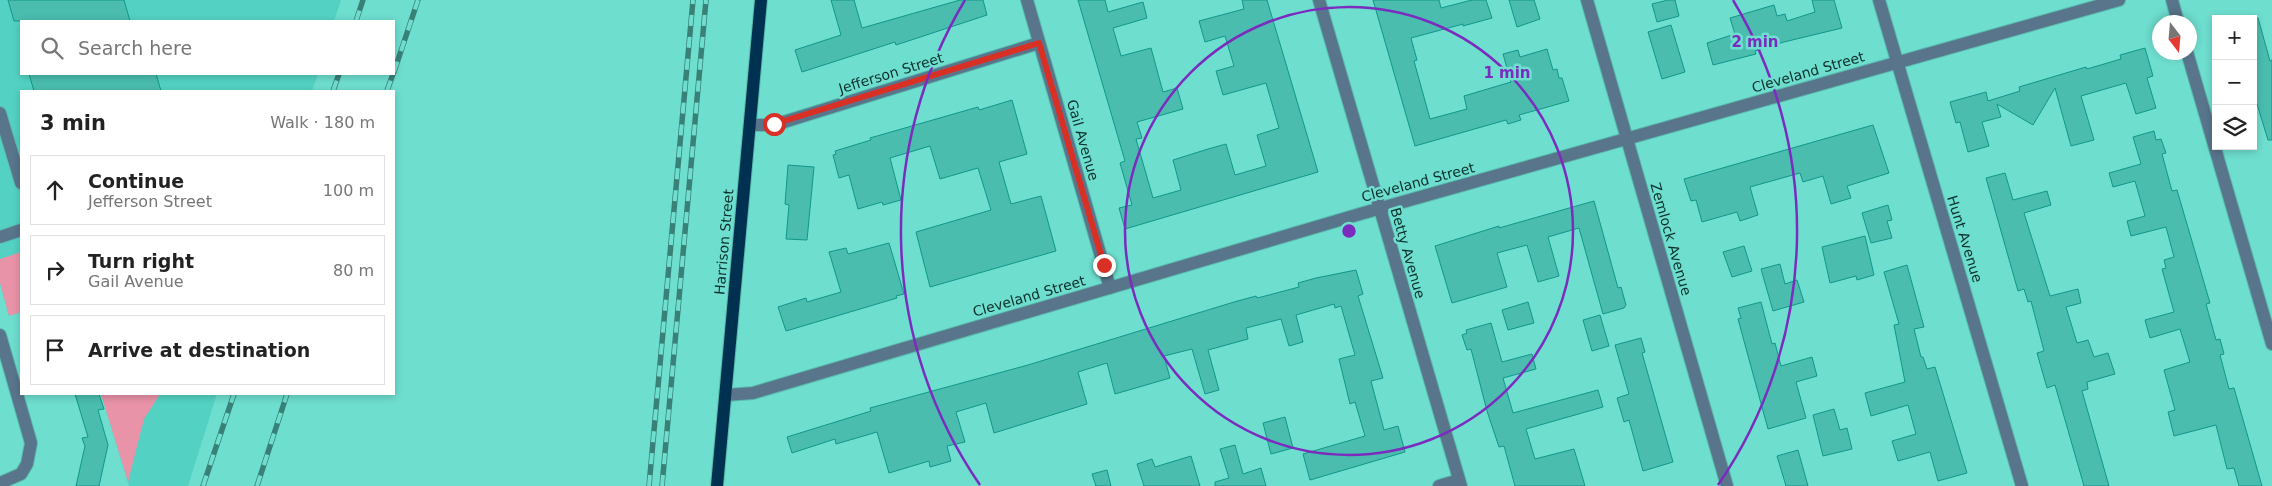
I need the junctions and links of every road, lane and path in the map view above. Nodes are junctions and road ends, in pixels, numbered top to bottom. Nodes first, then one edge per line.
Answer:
1 (761, 0) edge
2 (1027, 0) edge
3 (1319, 0) edge
4 (1586, 0) edge
5 (1878, 0) edge
6 (2119, 0) edge
7 (2172, 0) edge
8 (2176, 15) edge
9 (1039, 43) junction
10 (2189, 60) edge
11 (1896, 62) junction
12 (0, 113) edge
13 (750, 125) junction
14 (1626, 140) junction
15 (20, 180) edge
16 (1379, 208) junction
17 (20, 230) edge
18 (0, 237) edge
19 (1110, 288) junction
20 (0, 335) edge
21 (2272, 344) edge
22 (726, 396) junction
23 (1460, 483) edge
24 (0, 484) edge
25 (717, 486) edge
26 (1440, 486) edge
27 (1727, 486) edge
28 (2022, 486) edge

1 - 13 main road, Harrison Street
2 - 9 street, Gail Avenue
3 - 16 street, Betty Avenue
4 - 14 street, Zemlock Avenue
5 - 11 street, Hunt Avenue
6 - 11 street, Cleveland Street
7 - 8 street
9 - 13 street, Jefferson Street
9 - 19 street, Gail Avenue
10 - 21 street
11 - 14 street, Cleveland Street
11 - 28 street, Hunt Avenue
12 - 15 street
13 - 22 main road, Harrison Street
14 - 16 street, Cleveland Street
14 - 27 street, Zemlock Avenue
16 - 19 street, Cleveland Street
16 - 23 street, Betty Avenue
17 - 18 street
19 - 22 street, Cleveland Street
20 - 24 street
22 - 25 main road, Harrison Street
23 - 26 street

